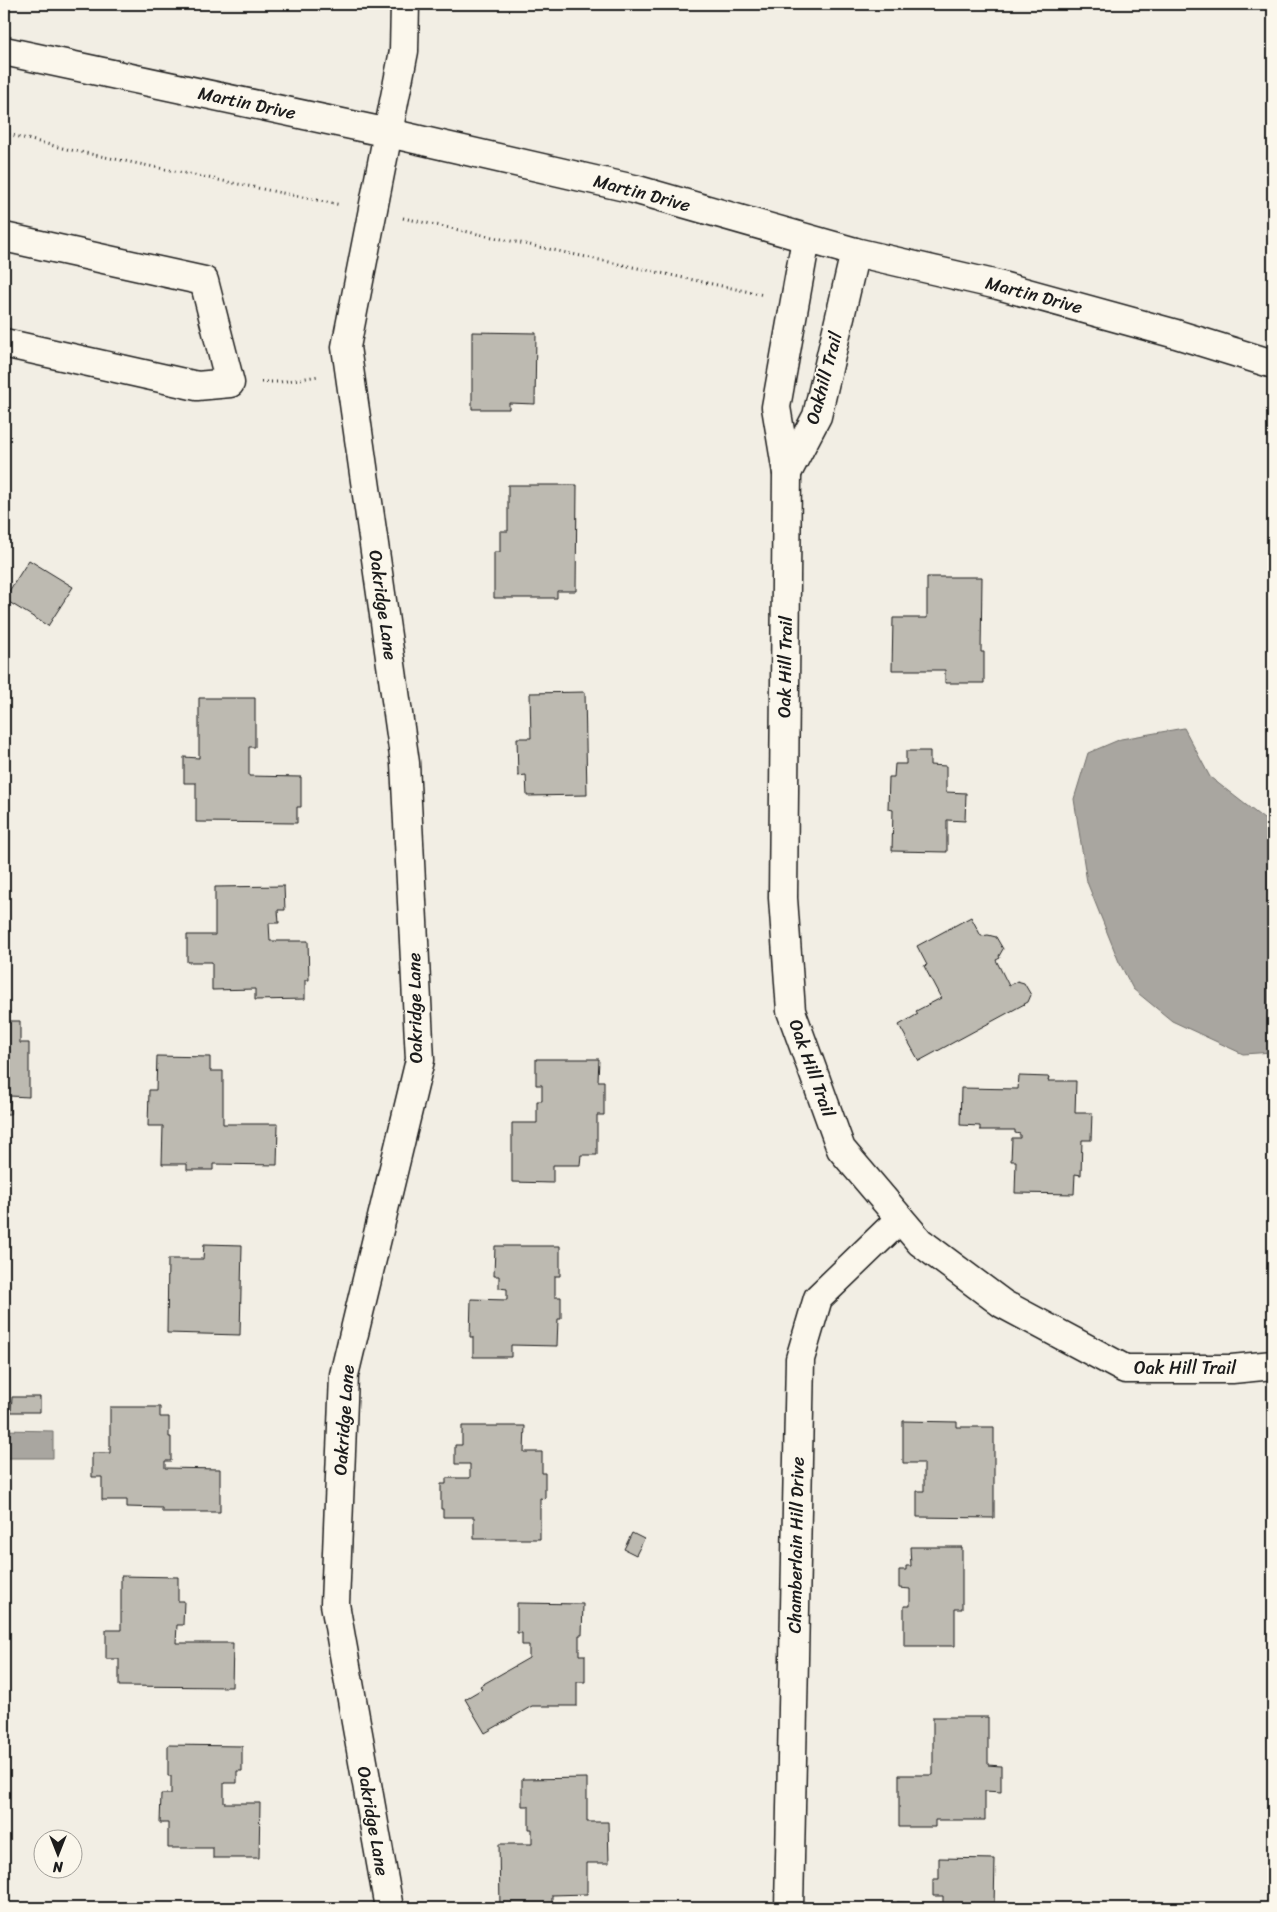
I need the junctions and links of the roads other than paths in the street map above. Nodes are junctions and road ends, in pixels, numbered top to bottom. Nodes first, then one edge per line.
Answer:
1 (405, 4) edge
2 (4, 51) edge
3 (389, 133) junction
4 (4, 237) edge
5 (806, 239) junction
6 (855, 252) junction
7 (4, 343) edge
8 (1273, 364) edge
9 (788, 473) junction
10 (900, 1218) junction
11 (1273, 1365) edge
12 (389, 1908) edge
13 (789, 1908) edge

1 - 3 street, Oakridge Lane
2 - 3 street, Martin Drive
3 - 5 street, Martin Drive
3 - 12 street, Oakridge Lane
4 - 7 street
5 - 6 street, Martin Drive
5 - 9 street, Oakhill Trail
6 - 8 street, Martin Drive
6 - 9 street, Oakhill Trail
9 - 10 street, Oak Hill Trail
10 - 11 street, Oak Hill Trail
10 - 13 street, Chamberlain Hill Drive

